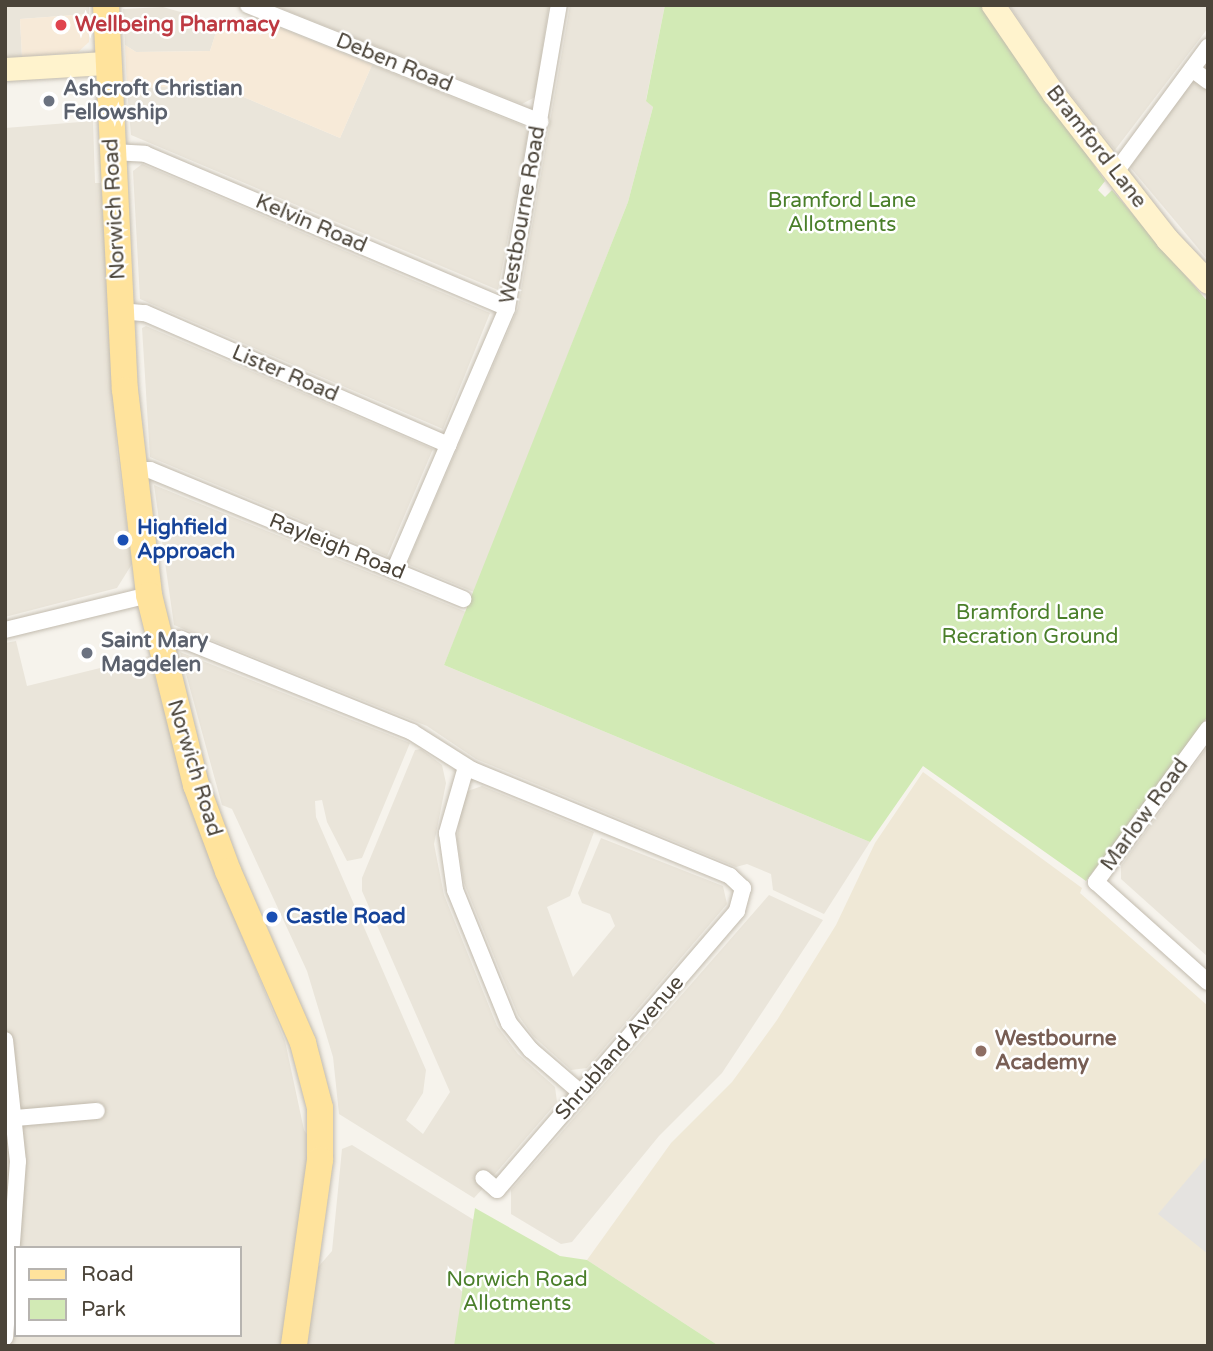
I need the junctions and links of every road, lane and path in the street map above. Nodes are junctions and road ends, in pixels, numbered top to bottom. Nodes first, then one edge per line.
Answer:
1 (106, 5) edge
2 (248, 5) edge
3 (559, 5) edge
4 (993, 5) edge
5 (1208, 47) edge
6 (106, 62) junction
7 (5, 69) edge
8 (1192, 69) junction
9 (1208, 81) edge
10 (540, 121) junction
11 (112, 152) junction
12 (1115, 173) junction
13 (1208, 282) edge
14 (507, 308) junction
15 (120, 310) junction
16 (448, 445) junction
17 (132, 470) junction
18 (394, 571) junction
19 (149, 595) junction
20 (463, 599) dead end
21 (5, 630) edge
22 (159, 641) junction
23 (1208, 729) edge
24 (466, 767) junction
25 (1208, 982) edge
26 (5, 1040) edge
27 (581, 1093) junction
28 (97, 1111) dead end
29 (15, 1118) junction
30 (484, 1178) dead end
31 (5, 1338) edge
32 (294, 1346) edge

1 - 6 main road, Norwich Road
2 - 10 street, Deben Road
3 - 10 street, Westbourne Road
4 - 12 street, Bramford Lane
5 - 8 street
6 - 7 street
6 - 11 main road, Norwich Road
8 - 9 street
8 - 12 street
10 - 14 street, Westbourne Road
11 - 14 street, Kelvin Road
11 - 15 main road, Norwich Road
12 - 13 street, Bramford Lane
14 - 16 street, Westbourne Road
15 - 16 street, Lister Road
15 - 17 main road, Norwich Road
16 - 18 street, Westbourne Road
17 - 18 street, Rayleigh Road
17 - 19 main road, Norwich Road
18 - 20 street, Rayleigh Road
19 - 21 street
19 - 22 main road, Norwich Road
22 - 24 street
22 - 32 main road, Norwich Road
23 - 25 street, Marlow Road
24 - 27 street
24 - 27 street, Shrubland Avenue
26 - 29 street
27 - 30 street, Shrubland Avenue
28 - 29 street
29 - 31 street

